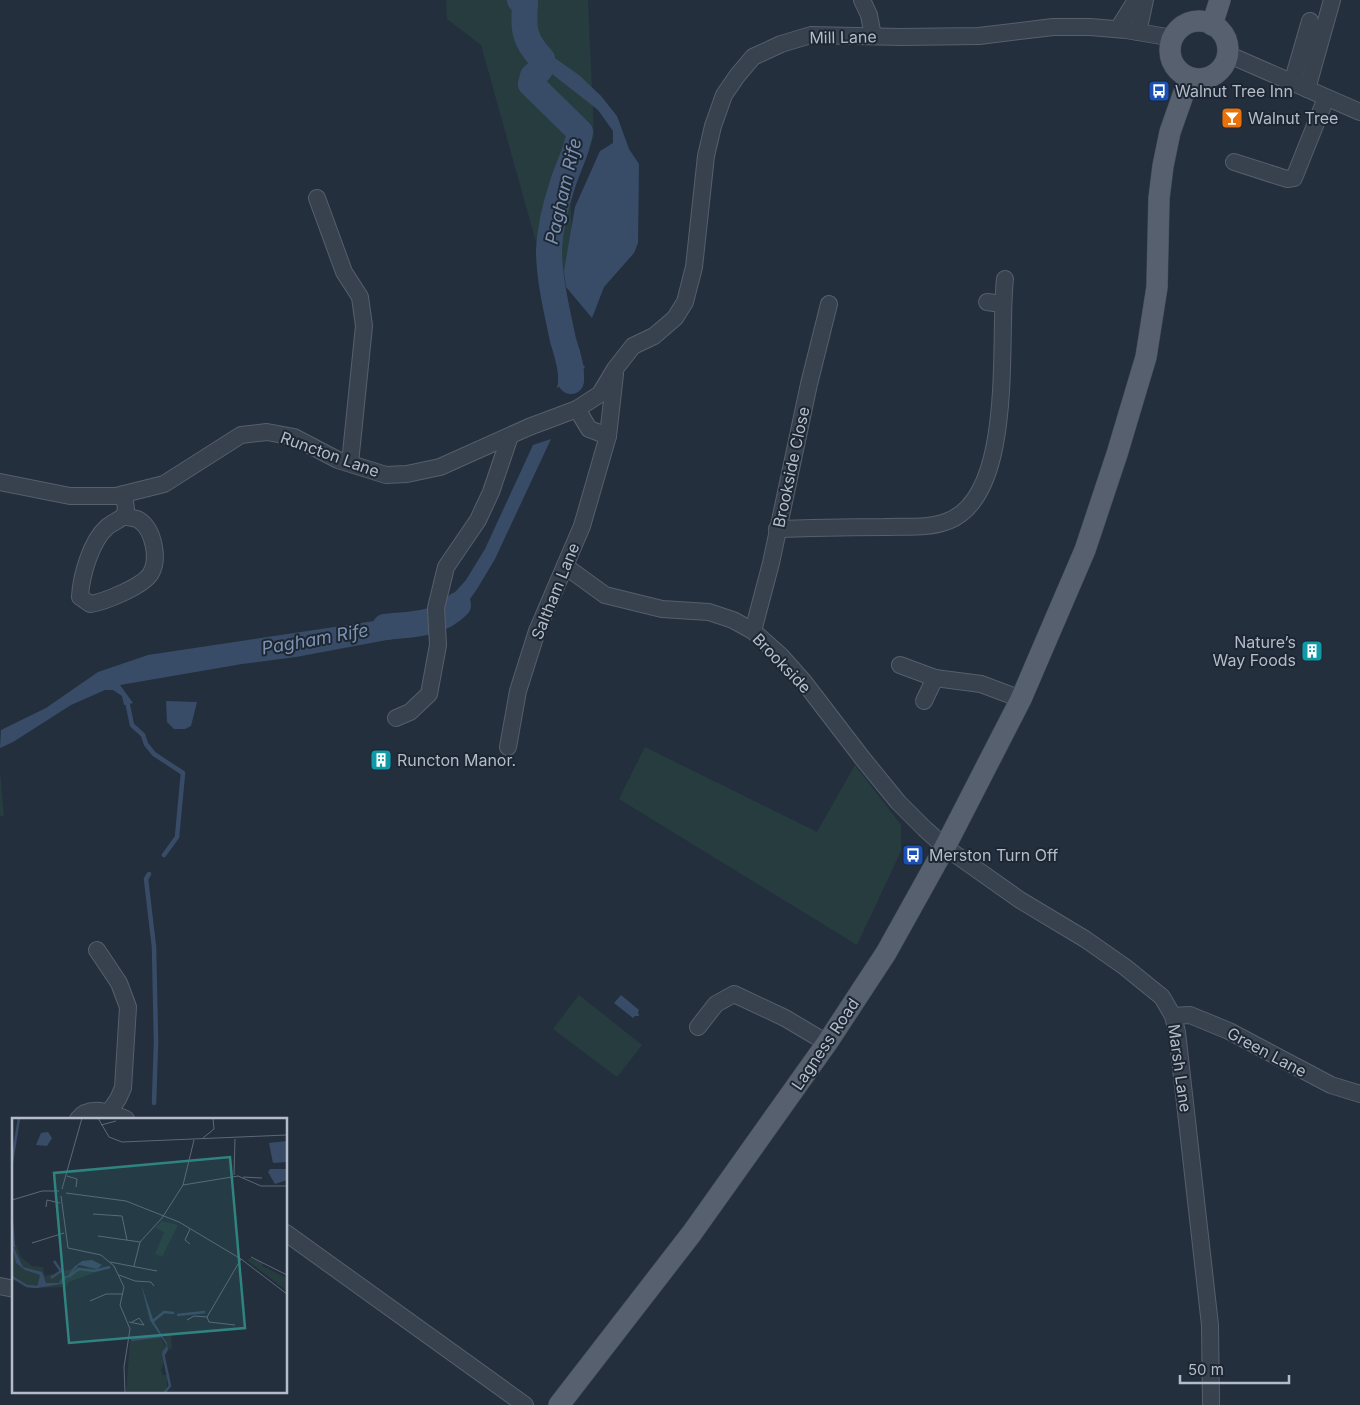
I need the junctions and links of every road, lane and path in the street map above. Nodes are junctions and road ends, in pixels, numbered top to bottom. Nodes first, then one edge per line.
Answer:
1 (862, 0) edge
2 (1136, 0) edge
3 (1145, 0) edge
4 (1220, 0) edge
5 (1332, 0) edge
6 (1310, 21) dead end
7 (1212, 25) junction
8 (1118, 29) junction
9 (1138, 32) junction
10 (873, 36) junction
11 (1172, 38) junction
12 (1227, 54) junction
13 (1189, 78) junction
14 (1299, 86) junction
15 (1326, 98) junction
16 (1360, 112) edge
17 (1234, 162) dead end
18 (318, 198) dead end
19 (1005, 280) dead end
20 (829, 304) dead end
21 (615, 369) junction
22 (600, 394) joint
23 (577, 409) junction
24 (510, 436) junction
25 (608, 436) junction
26 (350, 463) junction
27 (0, 482) edge
28 (124, 494) junction
29 (124, 516) junction
30 (777, 529) junction
31 (565, 566) junction
32 (753, 631) junction
33 (900, 665) dead end
34 (936, 678) junction
35 (1021, 699) junction
36 (924, 701) dead end
37 (396, 718) dead end
38 (508, 748) dead end
39 (945, 847) junction
40 (97, 950) dead end
41 (1173, 1016) junction
42 (698, 1027) dead end
43 (827, 1043) junction
44 (1360, 1094) edge
45 (109, 1112) junction
46 (80, 1118) edge
47 (124, 1118) edge
48 (288, 1234) edge
49 (525, 1405) edge
50 (559, 1405) edge
51 (1211, 1405) edge

1 - 10 street
2 - 8 street
3 - 9 street
4 - 7 main road
5 - 14 street
6 - 14 street
7 - 11 main road
7 - 12 main road
8 - 9 street, Mill Lane
8 - 10 street, Mill Lane
9 - 11 street, Mill Lane
10 - 21 street, Mill Lane
11 - 13 main road
12 - 13 main road
12 - 14 street
13 - 35 main road, Lagness Road
14 - 15 street
15 - 16 street
15 - 17 street
18 - 26 street
19 - 30 street
20 - 30 street, Brookside Close
21 - 22 street, Mill Lane
21 - 25 street, Saltham Lane
22 - 23 street, Runcton Lane
23 - 24 street, Runcton Lane
23 - 25 street
24 - 26 street, Runcton Lane
24 - 37 street
25 - 31 street, Saltham Lane
26 - 28 street, Runcton Lane
27 - 28 street, Runcton Lane
28 - 29 street
29 - 29 street
30 - 32 street, Brookside Close
31 - 32 street, Brookside
31 - 38 street, Saltham Lane
32 - 39 street, Brookside
33 - 34 street
34 - 35 street
34 - 36 street
35 - 39 main road, Lagness Road
39 - 41 street, Marsh Lane
39 - 43 main road, Lagness Road
40 - 45 street
41 - 44 street, Green Lane
41 - 51 street, Marsh Lane
42 - 43 street
43 - 50 main road, Lagness Road
45 - 46 street
45 - 47 street
48 - 49 street

